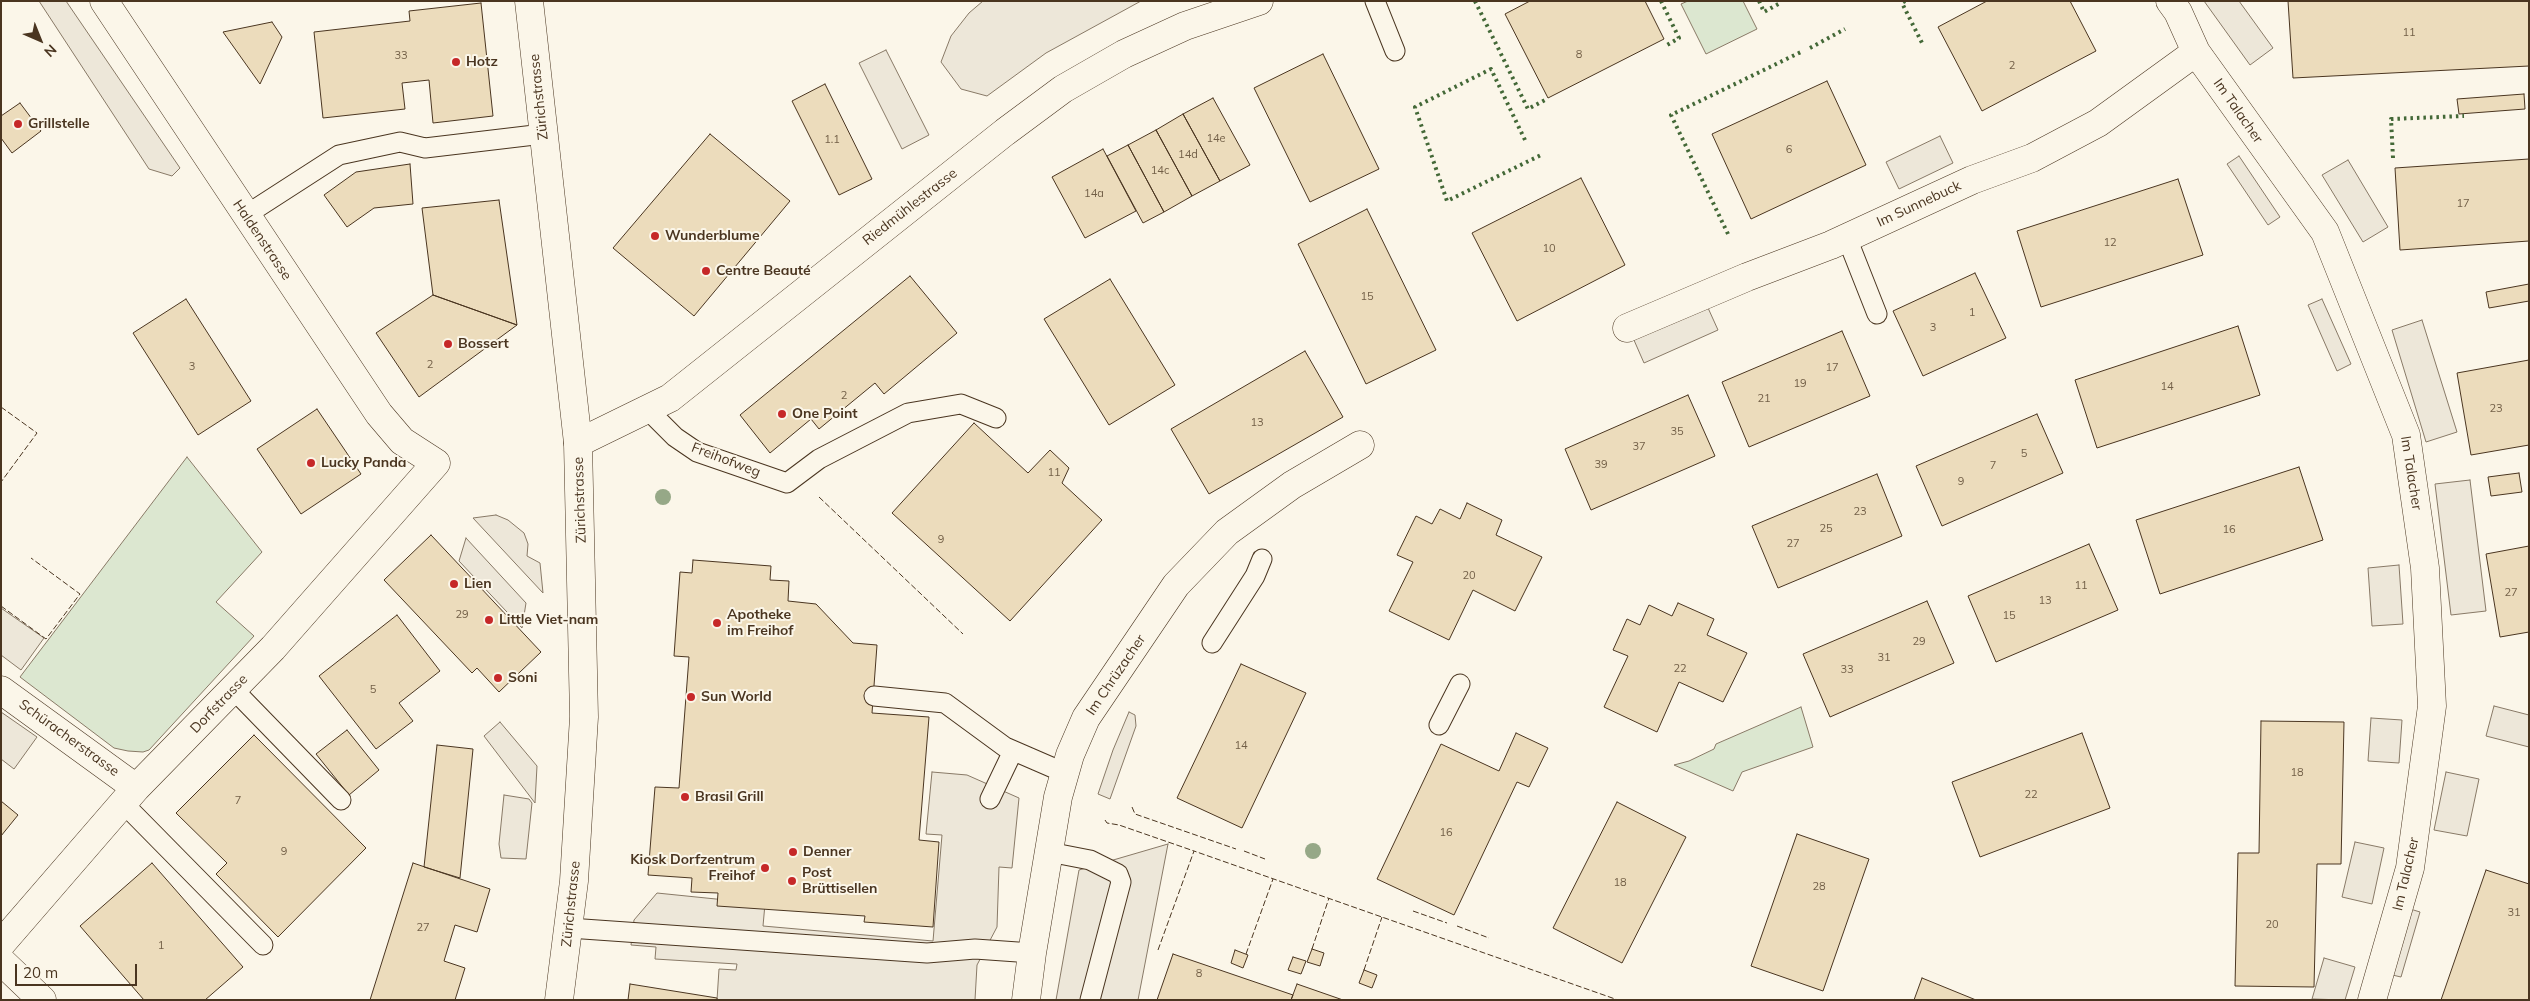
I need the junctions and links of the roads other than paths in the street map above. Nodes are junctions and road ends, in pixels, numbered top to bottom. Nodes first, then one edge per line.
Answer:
1 (104, 1) edge
2 (529, 1) edge
3 (1259, 1) edge
4 (1375, 1) edge
5 (2170, 1) edge
6 (1395, 50) dead end
7 (2196, 52) junction
8 (543, 134) junction
9 (246, 216) junction
10 (1847, 238) junction
11 (1877, 314) dead end
12 (1627, 328) dead end
13 (648, 410) junction
14 (996, 418) dead end
15 (578, 443) junction
16 (1360, 445) dead end
17 (436, 463) joint
18 (1262, 559) dead end
19 (1212, 643) dead end
20 (1460, 684) dead end
21 (1, 690) edge
22 (233, 690) junction
23 (874, 696) dead end
24 (1439, 725) dead end
25 (1013, 751) junction
26 (1065, 773) junction
27 (129, 795) junction
28 (990, 798) dead end
29 (341, 800) dead end
30 (1049, 852) junction
31 (569, 928) junction
32 (1, 944) edge
33 (263, 945) dead end
34 (1032, 953) junction
35 (1, 961) edge
36 (42, 1000) edge
37 (559, 1000) edge
38 (1026, 1000) edge
39 (1090, 1000) edge
40 (2372, 1000) edge

1 - 9 street, Haldenstrasse
2 - 8 street, Zürichstrasse
3 - 13 street, Riedmühlestrasse
4 - 6 lane
5 - 7 street, Im Talacher
7 - 10 street, Im Sunnebuck
7 - 40 street, Im Talacher
8 - 9 lane
8 - 15 street, Zürichstrasse
9 - 17 street, Haldenstrasse
10 - 11 lane
10 - 12 street, Im Sunnebuck
13 - 14 lane, Freihofweg
13 - 15 street, Riedmühlestrasse
15 - 31 street, Zürichstrasse
16 - 26 street, Im Chrüzacher
17 - 22 street, Dorfstrasse
18 - 19 lane
20 - 24 lane
21 - 27 street, Schüracherstrasse
22 - 27 street, Dorfstrasse
22 - 29 lane
23 - 25 lane
25 - 26 lane
25 - 28 lane
26 - 30 street, Im Chrüzacher
27 - 32 street, Dorfstrasse
27 - 33 lane
30 - 34 street, Im Chrüzacher
30 - 39 lane
31 - 34 lane
31 - 37 street, Zürichstrasse
34 - 38 street, Im Chrüzacher
35 - 36 street

